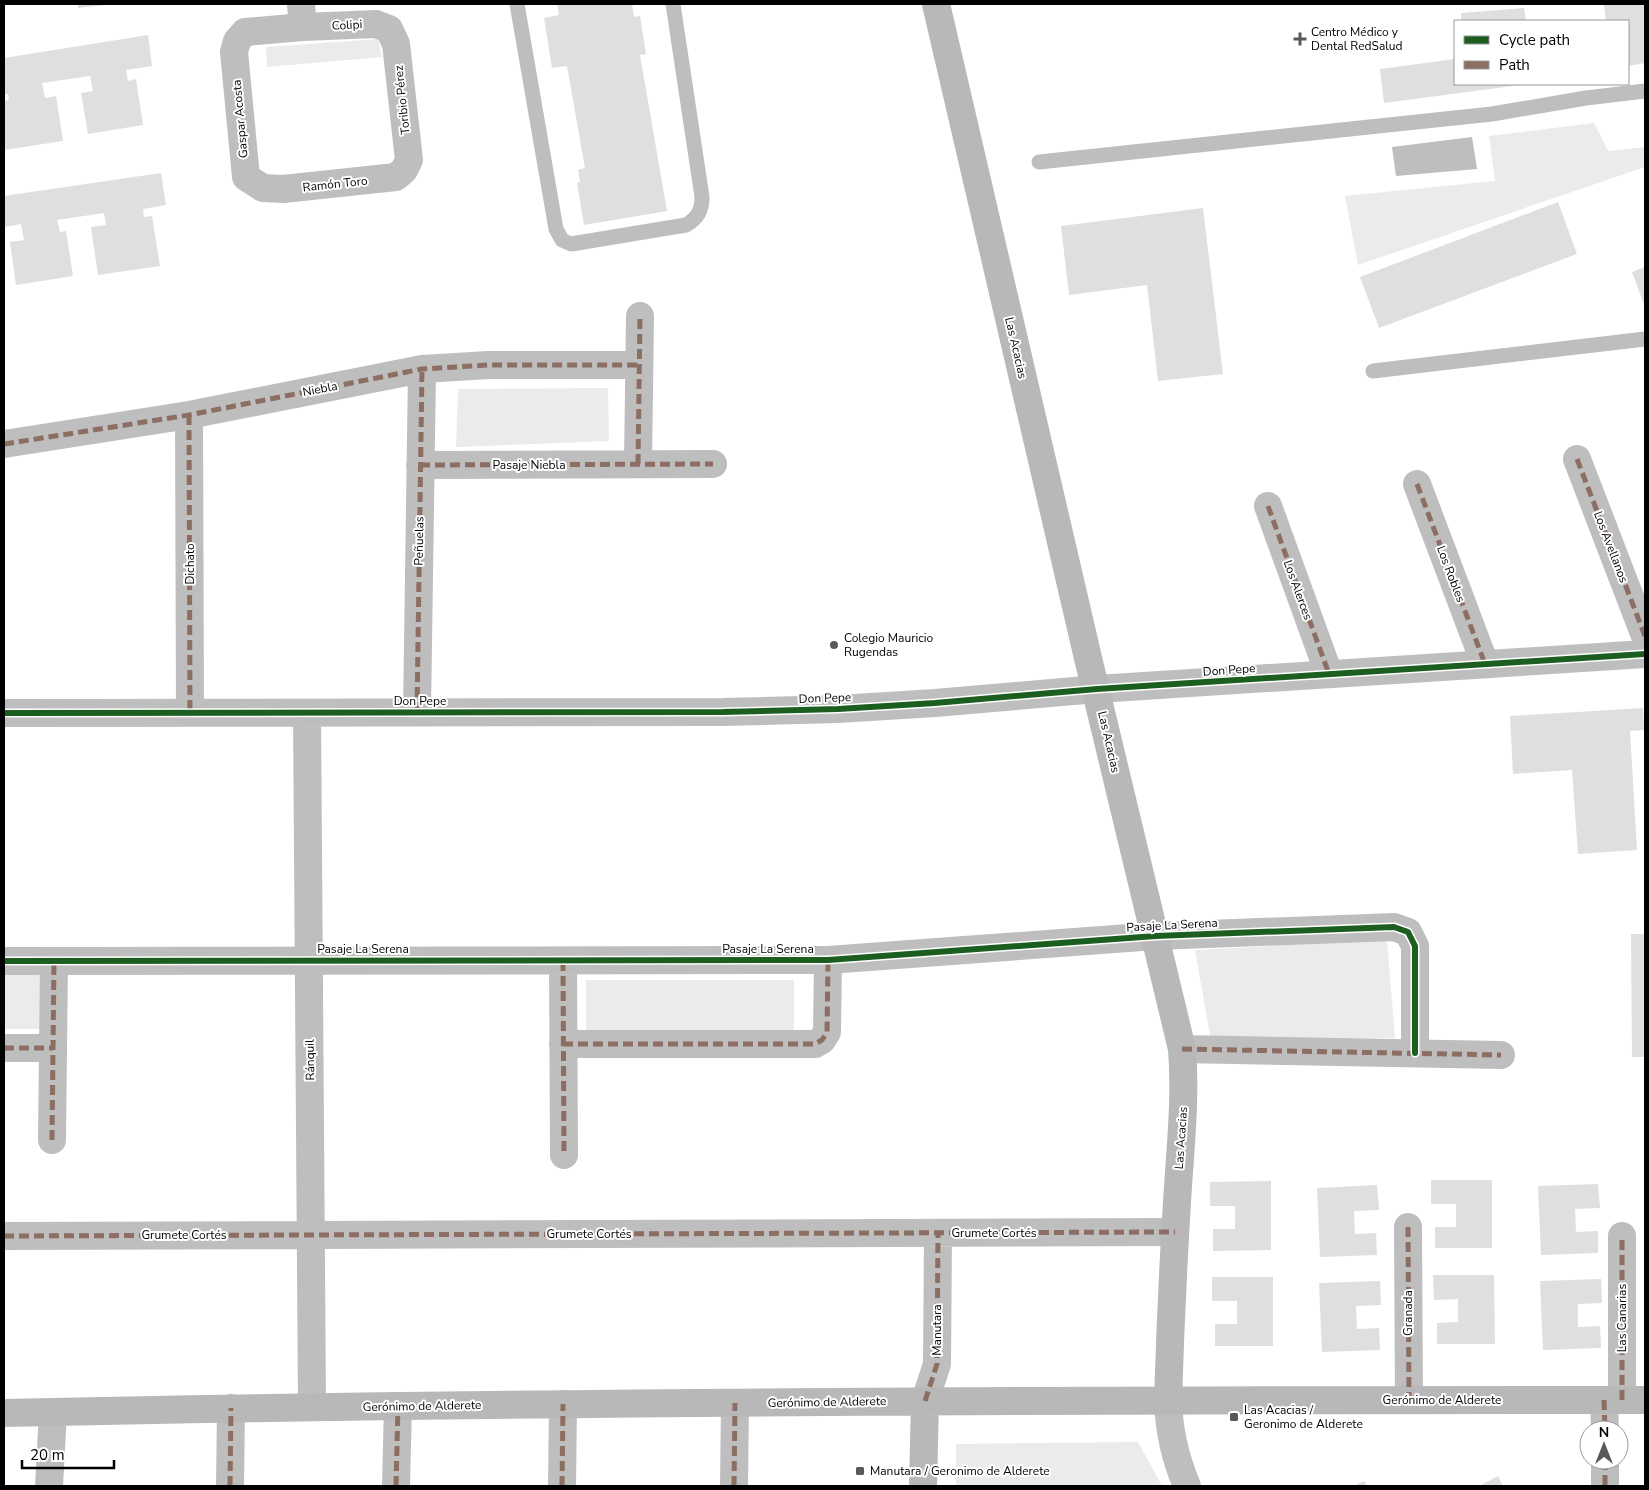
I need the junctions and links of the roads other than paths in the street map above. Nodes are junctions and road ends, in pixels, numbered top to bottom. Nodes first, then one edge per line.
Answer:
1 (517, 4) edge
2 (673, 4) edge
3 (936, 4) edge
4 (302, 16) edge
5 (389, 29) joint
6 (237, 40) joint
7 (1645, 91) edge
8 (1039, 162) dead end
9 (404, 170) joint
10 (263, 188) joint
11 (640, 316) dead end
12 (1645, 339) edge
13 (639, 365) junction
14 (422, 369) junction
15 (1372, 371) dead end
16 (189, 415) junction
17 (4, 444) edge
18 (1577, 459) dead end
19 (638, 464) junction
20 (713, 464) dead end
21 (420, 465) junction
22 (1418, 484) dead end
23 (1268, 506) dead end
24 (1645, 636) edge
25 (1645, 654) edge
26 (1485, 664) junction
27 (1329, 674) junction
28 (1096, 690) junction
29 (417, 712) junction
30 (4, 713) edge
31 (190, 713) junction
32 (306, 713) junction
33 (1156, 936) junction
34 (309, 960) junction
35 (828, 960) junction
36 (4, 961) edge
37 (54, 961) junction
38 (563, 961) junction
39 (563, 1044) junction
40 (4, 1048) edge
41 (53, 1048) junction
42 (1182, 1049) junction
43 (1415, 1053) junction
44 (1501, 1055) dead end
45 (52, 1140) dead end
46 (564, 1156) dead end
47 (1408, 1226) dead end
48 (1175, 1232) junction
49 (938, 1233) junction
50 (311, 1235) junction
51 (4, 1236) edge
52 (1622, 1236) dead end
53 (1409, 1400) junction
54 (1624, 1400) edge
55 (925, 1401) junction
56 (1168, 1401) junction
57 (735, 1403) junction
58 (563, 1404) junction
59 (398, 1406) junction
60 (312, 1407) junction
61 (231, 1408) junction
62 (53, 1412) junction
63 (5, 1413) edge
64 (1611, 1420) edge
65 (1605, 1470) edge
66 (50, 1486) edge
67 (230, 1486) edge
68 (396, 1486) edge
69 (562, 1486) edge
70 (734, 1486) edge
71 (923, 1486) edge
72 (1187, 1486) edge
73 (1605, 1486) edge

1 - 2 lane
3 - 28 main road, Las Acacias
4 - 5 street, Colipi
4 - 6 street, Colipi
5 - 9 street, Toribio Pérez
6 - 10 street, Gaspar Acosta
7 - 8 lane
9 - 10 street, Ramón Toro
11 - 13 street
12 - 15 lane
13 - 14 street, Niebla
13 - 19 street
14 - 16 street, Niebla
14 - 21 street, Peñuelas
16 - 17 street, Niebla
16 - 31 street, Dichato
18 - 24 street, Los Avellanos
19 - 20 street, Pasaje Niebla
19 - 21 street, Pasaje Niebla
21 - 29 street, Peñuelas
22 - 26 street, Los Robles
23 - 27 street, Los Alerces
25 - 26 street, Don Pepe
26 - 27 street, Don Pepe
27 - 28 street, Don Pepe
28 - 29 street, Don Pepe
28 - 33 main road, Las Acacias
29 - 32 street, Don Pepe
30 - 31 street, Don Pepe
31 - 32 street, Don Pepe
32 - 34 street, Ránquil
33 - 35 street, Pasaje La Serena
33 - 42 main road, Las Acacias
33 - 43 street, Pasaje La Serena
34 - 37 street, Pasaje La Serena
34 - 38 street, Pasaje La Serena
34 - 50 street, Ránquil
35 - 38 street, Pasaje La Serena
35 - 39 street, Pasaje La Serena
36 - 37 street, Pasaje La Serena
37 - 41 street
38 - 39 street
39 - 46 street
40 - 41 street
41 - 45 street
42 - 43 street
42 - 48 main road, Las Acacias
43 - 44 street
47 - 53 street, Granada
48 - 49 street, Grumete Cortés
48 - 56 main road, Las Acacias
49 - 50 street, Grumete Cortés
49 - 55 street, Manutara
50 - 51 street, Grumete Cortés
50 - 60 street, Ránquil
52 - 54 street, Las Canarias
53 - 54 main road, Gerónimo de Alderete
53 - 56 main road, Gerónimo de Alderete
54 - 64 street, Las Canarias
55 - 56 main road, Gerónimo de Alderete
55 - 57 main road, Gerónimo de Alderete
55 - 71 main road, Manutara
56 - 72 street
57 - 58 main road, Gerónimo de Alderete
57 - 70 street
58 - 59 main road, Gerónimo de Alderete
58 - 69 street
59 - 60 main road, Gerónimo de Alderete
59 - 68 street
60 - 61 main road, Gerónimo de Alderete
61 - 62 main road, Gerónimo de Alderete
61 - 67 street
62 - 63 main road, Gerónimo de Alderete
62 - 66 street
65 - 73 street

